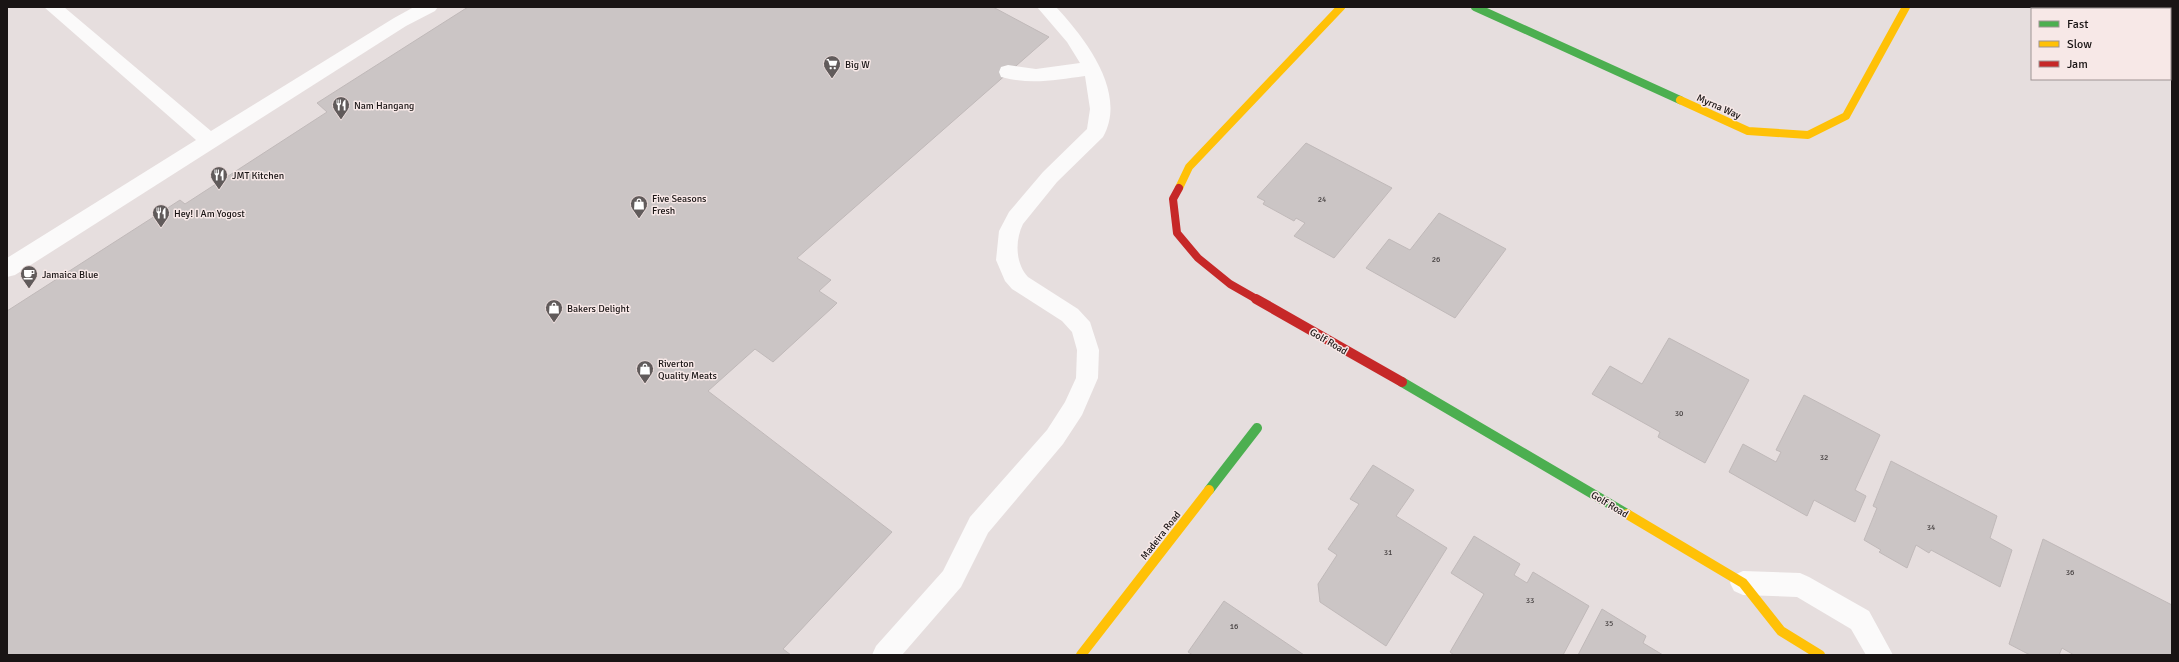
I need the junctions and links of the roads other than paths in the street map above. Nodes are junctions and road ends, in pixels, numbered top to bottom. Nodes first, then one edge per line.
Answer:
1 (53, 7) edge
2 (429, 7) edge
3 (1046, 7) edge
4 (1341, 7) edge
5 (1475, 7) edge
6 (1906, 7) edge
7 (1092, 68) junction
8 (1008, 72) dead end
9 (210, 142) junction
10 (7, 269) edge
11 (1257, 428) dead end
12 (1743, 583) junction
13 (885, 655) edge
14 (1080, 655) edge
15 (1820, 655) edge
16 (1880, 655) edge

1 - 9 street
2 - 9 street
3 - 7 street
4 - 12 street, Golf Road
5 - 6 street, Myrna Way
7 - 8 street
7 - 13 street
9 - 10 street
11 - 14 street, Madeira Road
12 - 15 street, Golf Road
12 - 16 street, Golf Road

